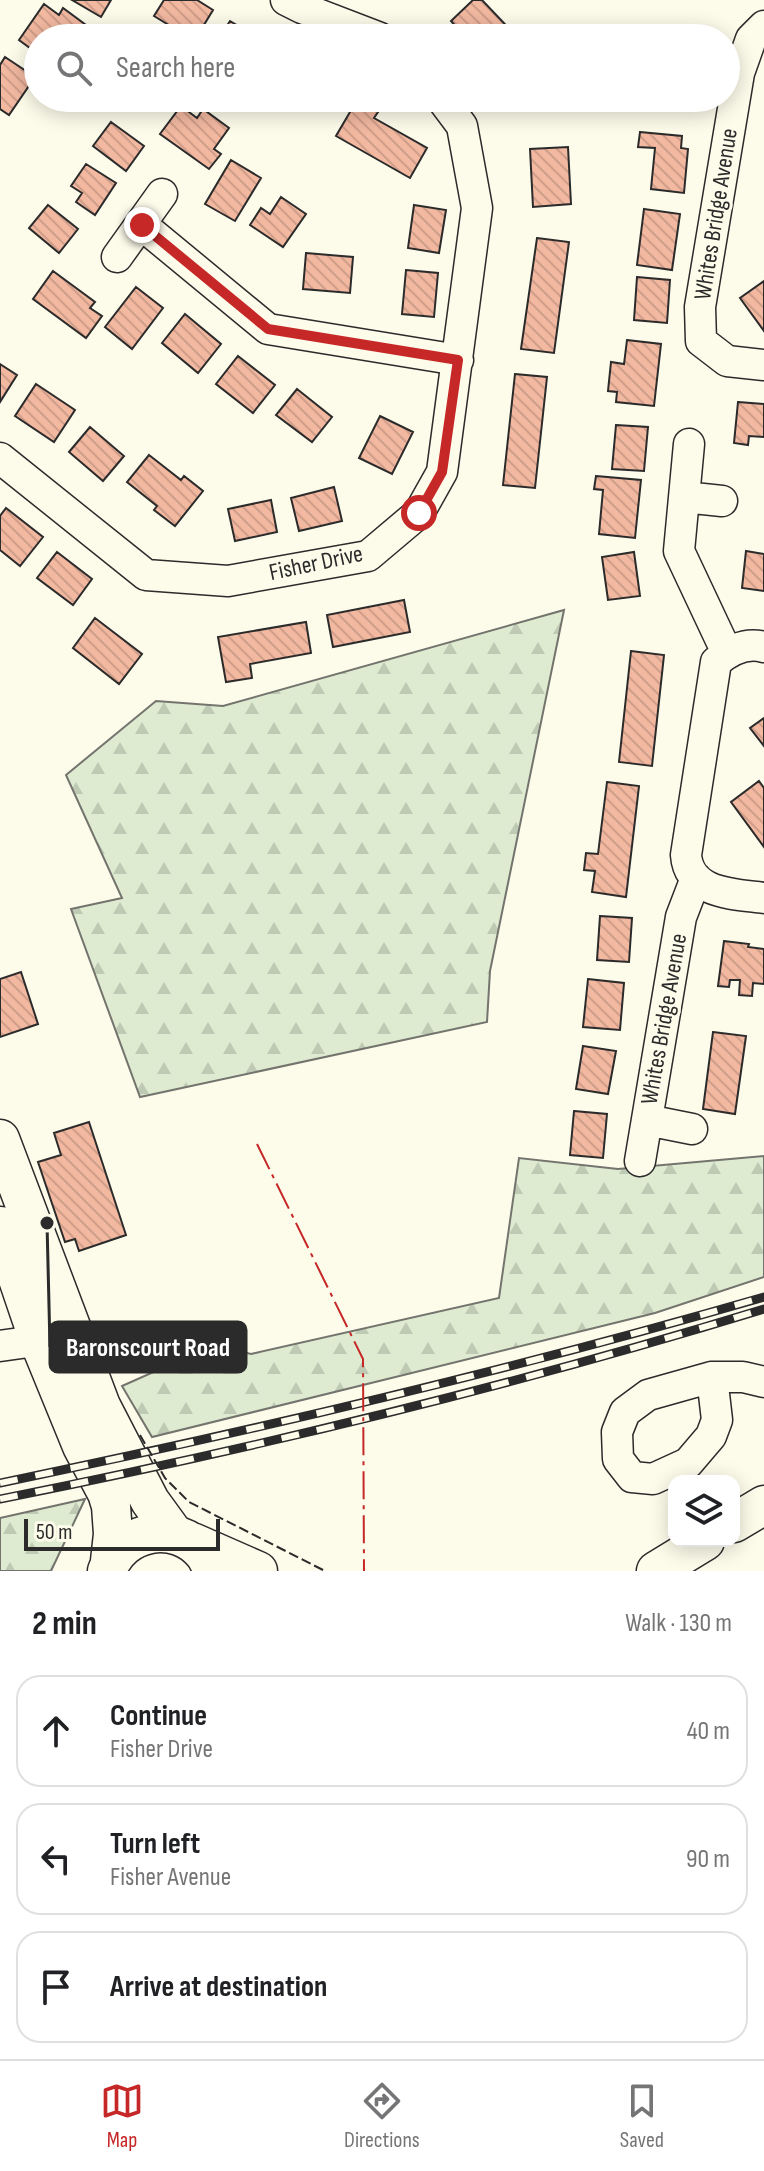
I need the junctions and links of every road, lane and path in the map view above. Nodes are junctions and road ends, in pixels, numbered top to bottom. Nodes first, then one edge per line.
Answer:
1 (286, 0) edge
2 (344, 24) edge
3 (764, 26) edge
4 (740, 70) edge
5 (452, 112) edge
6 (732, 112) edge
7 (162, 194) dead end
8 (142, 225) junction
9 (117, 257) dead end
10 (458, 360) junction
11 (764, 365) edge
12 (689, 444) dead end
13 (0, 458) edge
14 (684, 497) junction
15 (722, 501) dead end
16 (764, 647) edge
17 (727, 653) junction
18 (696, 878) junction
19 (764, 898) edge
20 (647, 1120) junction
21 (692, 1129) dead end
22 (0, 1139) edge
23 (640, 1161) dead end
24 (0, 1226) edge
25 (56, 1338) junction
26 (0, 1346) edge
27 (712, 1377) dead end
28 (764, 1382) edge
29 (764, 1505) edge
30 (740, 1519) edge
31 (695, 1547) edge
32 (193, 1549) edge
33 (107, 1568) edge
34 (258, 1571) edge
35 (656, 1571) edge

1 - 2 street
3 - 4 street, Whites Bridge Avenue
5 - 10 street, Fisher Drive
6 - 11 street, Whites Bridge Avenue
7 - 8 street
8 - 9 street
8 - 10 street
10 - 13 street, Fisher Drive
12 - 14 street
14 - 15 street
14 - 17 street
16 - 17 street
17 - 18 street
18 - 19 street
18 - 20 street, Whites Bridge Avenue
20 - 21 street
20 - 23 street, Whites Bridge Avenue
22 - 25 main road
24 - 25 main road
25 - 26 street
25 - 32 main road
25 - 33 main road
27 - 28 street
29 - 30 main road
31 - 35 main road
32 - 33 main road
32 - 34 main road

